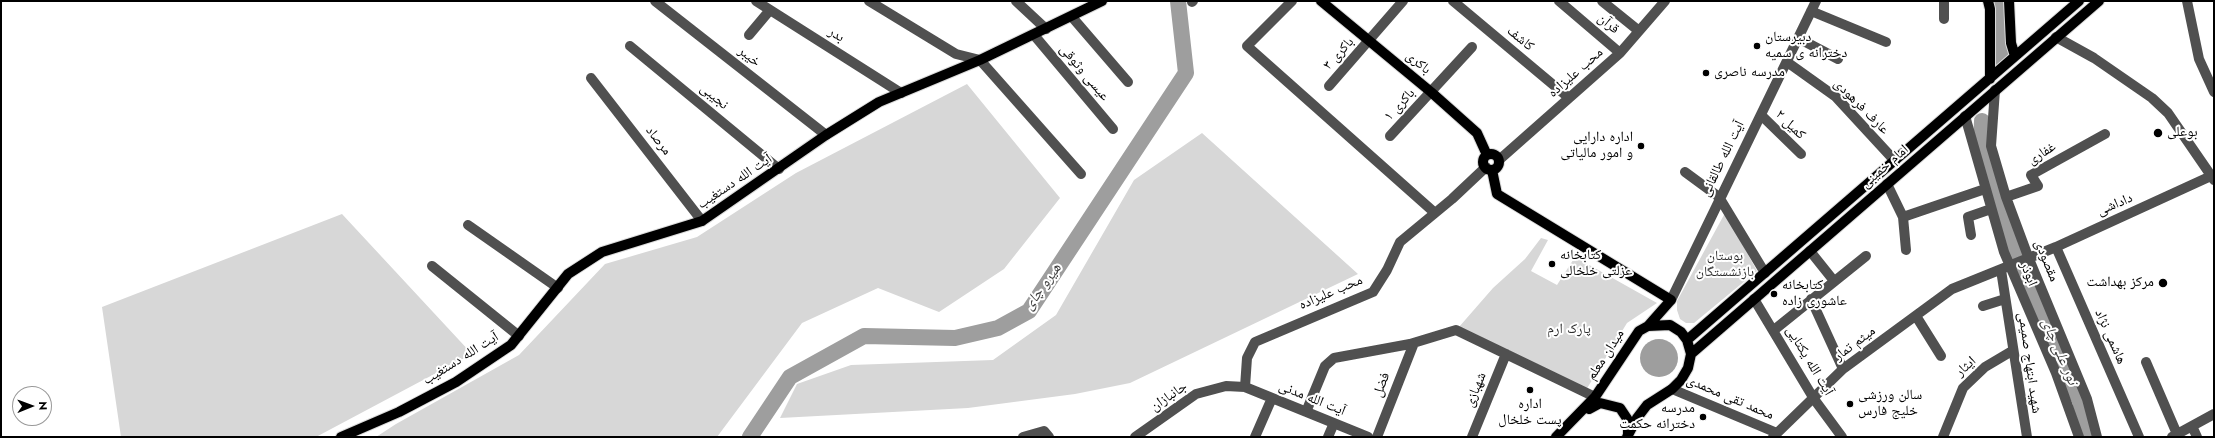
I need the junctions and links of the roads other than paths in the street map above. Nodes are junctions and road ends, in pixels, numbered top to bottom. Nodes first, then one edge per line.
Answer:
1 (655, 1) edge
2 (756, 1) edge
3 (869, 1) edge
4 (1016, 1) edge
5 (1102, 1) edge
6 (1292, 1) edge
7 (1321, 1) edge
8 (1403, 1) edge
9 (1453, 1) edge
10 (1559, 1) edge
11 (1602, 1) edge
12 (1665, 1) edge
13 (1944, 1) edge
14 (1988, 1) edge
15 (2009, 1) edge
16 (2079, 1) edge
17 (2099, 1) edge
18 (2187, 1) edge
19 (1814, 4) edge
20 (770, 10) junction
21 (1072, 17) junction
22 (1944, 19) dead end
23 (1046, 30) junction
24 (1639, 31) junction
25 (749, 35) dead end
26 (1034, 35) junction
27 (2056, 37) junction
28 (1798, 38) junction
29 (1370, 41) junction
30 (1886, 42) dead end
31 (630, 46) dead end
32 (1472, 48) dead end
33 (1620, 53) junction
34 (2015, 56) junction
35 (1838, 59) dead end
36 (980, 60) junction
37 (1787, 62) junction
38 (591, 78) dead end
39 (1990, 78) junction
40 (1128, 82) dead end
41 (1329, 86) dead end
42 (1994, 90) junction
43 (1432, 92) junction
44 (2214, 92) edge
45 (901, 93) junction
46 (1569, 98) junction
47 (1761, 115) junction
48 (1965, 116) junction
49 (1114, 129) dead end
50 (2105, 134) dead end
51 (826, 135) junction
52 (1390, 136) dead end
53 (1801, 154) dead end
54 (1487, 155) junction
55 (1499, 160) junction
56 (1895, 161) junction
57 (779, 169) junction
58 (1489, 169) junction
59 (1685, 172) dead end
60 (1081, 174) dead end
61 (2213, 178) edge
62 (1887, 184) junction
63 (1985, 189) junction
64 (2006, 197) junction
65 (1719, 198) junction
66 (1991, 209) junction
67 (1435, 213) junction
68 (1903, 217) junction
69 (702, 221) junction
70 (468, 225) dead end
71 (1971, 235) dead end
72 (2056, 247) junction
73 (1906, 250) dead end
74 (1810, 252) junction
75 (1866, 256) dead end
76 (2029, 259) junction
77 (432, 266) dead end
78 (2006, 268) junction
79 (1765, 273) junction
80 (1834, 281) junction
81 (558, 288) junction
82 (1754, 299) junction
83 (1811, 299) junction
84 (2005, 299) junction
85 (1671, 300) junction
86 (1983, 306) dead end
87 (1916, 316) junction
88 (1648, 326) junction
89 (1774, 330) junction
90 (519, 336) junction
91 (1687, 340) junction
92 (1414, 343) junction
93 (2012, 351) junction
94 (1506, 354) junction
95 (1691, 354) junction
96 (1941, 356) dead end
97 (2146, 362) dead end
98 (1843, 369) junction
99 (1245, 387) junction
100 (1672, 389) junction
101 (1595, 397) junction
102 (1272, 398) junction
103 (1814, 399) junction
104 (1306, 412) junction
105 (2214, 414) edge
106 (1579, 416) junction
107 (1334, 423) junction
108 (2192, 426) junction
109 (1046, 434) edge
110 (1775, 435) edge
111 (2174, 436) edge
112 (341, 437) edge
113 (1023, 437) edge
114 (1135, 437) edge
115 (1255, 437) edge
116 (1328, 437) edge
117 (1368, 437) edge
118 (1377, 437) edge
119 (1472, 437) edge
120 (1556, 437) edge
121 (1627, 437) edge
122 (1842, 437) edge
123 (1943, 437) edge
124 (2026, 437) edge
125 (2079, 437) edge
126 (2097, 437) edge
127 (2138, 437) edge
128 (2197, 437) edge

1 - 51 street, خیبر
2 - 20 street, بدر
3 - 36 street
4 - 23 street
5 - 21 main road, آیت الله دستغیب
6 - 67 street
7 - 29 main road, باکری
8 - 29 street, باکری ۳
9 - 46 street, کاشف
10 - 33 street, قرآن
11 - 24 street
12 - 24 street, محب علیزاده
13 - 22 street
14 - 39 main road
15 - 34 main road
16 - 34 main road, امام خمینی
17 - 27 main road, امام خمینی
18 - 44 street
19 - 28 street, آیت الله طالقانی
19 - 30 street
20 - 25 street
20 - 45 street, بدر
21 - 23 main road, آیت الله دستغیب
21 - 40 street
23 - 26 main road, آیت الله دستغیب
24 - 33 street, محب علیزاده
26 - 36 main road, آیت الله دستغیب
26 - 49 street, عیسی وثوقی
27 - 42 main road, امام خمینی
27 - 61 street
28 - 35 street
28 - 37 street, آیت الله طالقانی
29 - 41 street, باکری ۳
29 - 43 main road, باکری
31 - 57 street, نجیبی
32 - 43 street, باکری ۱
33 - 46 street, محب علیزاده
34 - 39 main road, امام خمینی
36 - 45 main road, آیت الله دستغیب
36 - 60 street
37 - 47 street, آیت الله طالقانی
37 - 56 street, عارف فرهودی
38 - 69 street, مرصاد
39 - 56 main road, امام خمینی
42 - 48 main road, امام خمینی
42 - 64 street, مقصودی
43 - 52 street, باکری ۱
43 - 54 main road, باکری
45 - 51 main road, آیت الله دستغیب
46 - 55 street, محب علیزاده
47 - 53 street, کمیل ۲
47 - 65 street, آیت الله طالقانی
48 - 62 main road, امام خمینی
48 - 63 street, ابوذر
50 - 64 street, غفاری
51 - 57 main road, آیت الله دستغیب
54 - 55 main road
54 - 58 main road
55 - 58 main road
56 - 79 main road, امام خمینی
57 - 69 main road, آیت الله دستغیب
58 - 67 street, محب علیزاده
58 - 85 main road
59 - 65 street
61 - 72 street, داداشی
62 - 68 street
62 - 74 main road, امام خمینی
63 - 66 street, ابوذر
63 - 68 street
64 - 76 street, مقصودی
65 - 79 street
65 - 85 street, آیت الله طالقانی
66 - 71 street
66 - 78 street, ابوذر
67 - 99 street, محب علیزاده
68 - 73 street
69 - 81 main road, آیت الله دستغیب
70 - 81 street
72 - 76 street, داداشی
72 - 127 street, هاشمی نژاد
74 - 80 street
74 - 82 main road, امام خمینی
75 - 80 street
76 - 78 street, داداشی
76 - 126 street, مقصودی
77 - 90 street
78 - 84 street, شهید ابتهاج صمیمی
78 - 87 street, میثم تمار
78 - 125 street, ابوذر
79 - 91 main road, امام خمینی
80 - 83 street
81 - 90 main road, آیت الله دستغیب
82 - 89 street, آیت الله یکتایی
82 - 95 main road, امام خمینی
83 - 89 street
83 - 98 street
84 - 86 street
84 - 93 street, شهید ابتهاج صمیمی
85 - 88 main road, آیت الله طالقانی
87 - 96 street
87 - 98 street, میثم تمار
88 - 91 main road
88 - 101 main road, میدان معلم
89 - 103 street, آیت الله یکتایی
90 - 112 main road, آیت الله دستغیب
91 - 95 main road
92 - 94 street
92 - 104 street
92 - 118 street, فضل
93 - 123 street, ایثار
93 - 124 street, شهید ابتهاج صمیمی
94 - 101 street
94 - 119 street, شهبازی
95 - 100 main road
97 - 111 street
98 - 103 street, میثم تمار
99 - 102 street, آیت‌ الله مدنی
99 - 114 street, جانبازان
100 - 110 street, محمد تقی محمدی
100 - 121 main road
101 - 106 main road, میدان معلم
102 - 104 street, آیت‌ الله مدنی
102 - 115 street
103 - 110 street, میثم تمار
103 - 122 street, آیت الله یکتایی
104 - 107 street, آیت‌ الله مدنی
105 - 108 street
106 - 120 main road, میدان معلم
106 - 121 main road
107 - 116 street
107 - 117 street, آیت‌ الله مدنی
108 - 111 street
108 - 128 street
109 - 113 street

